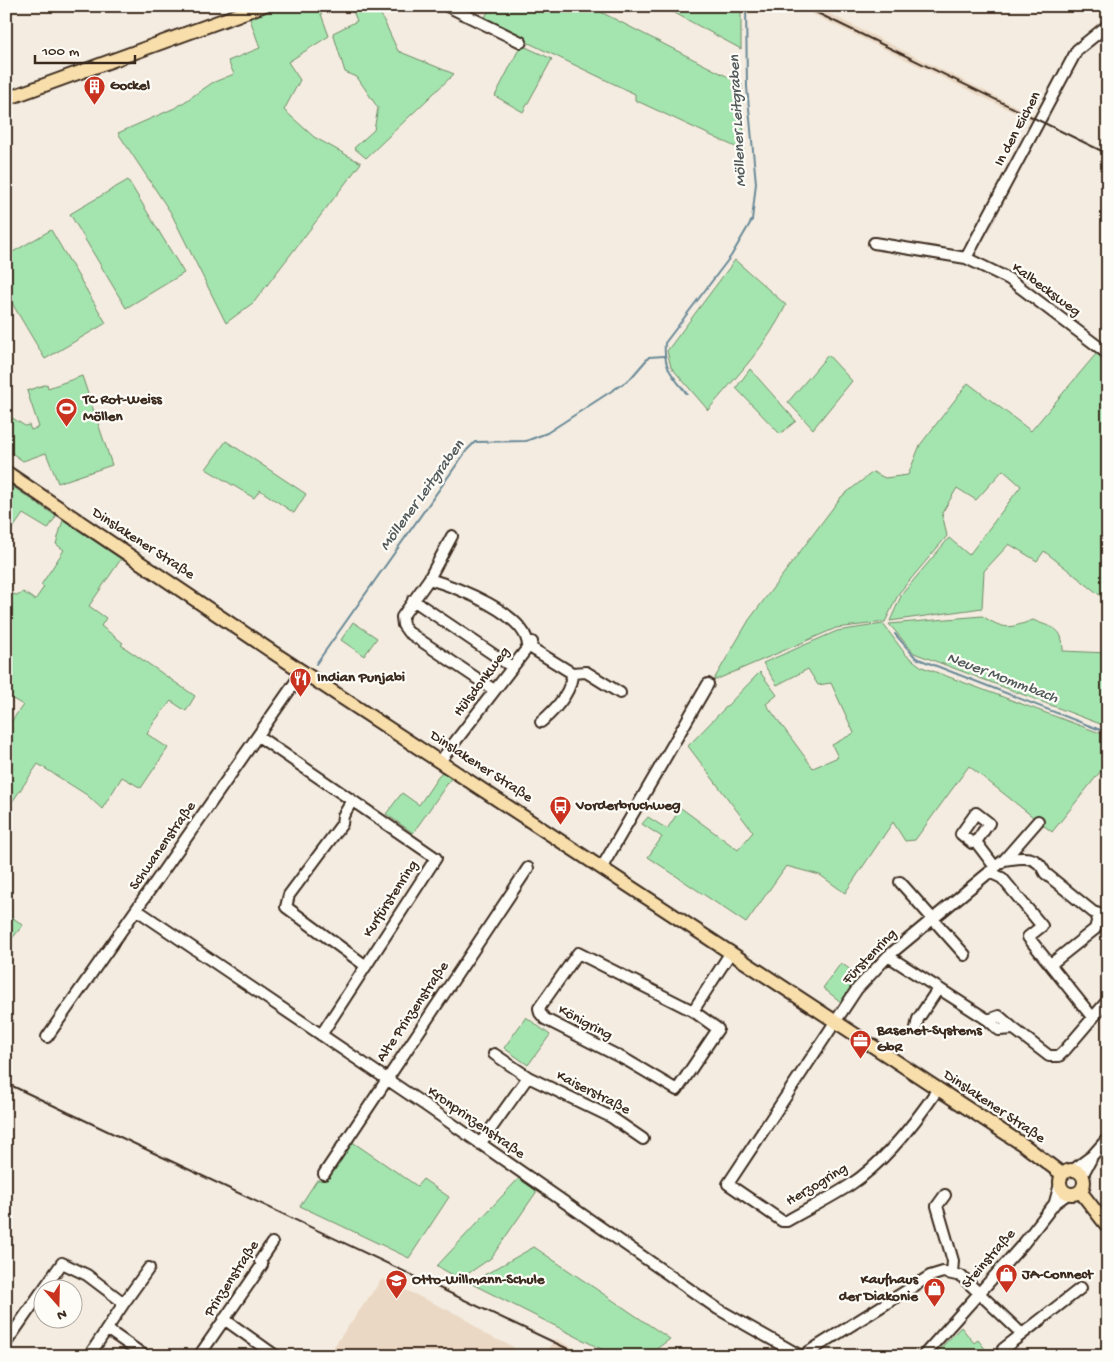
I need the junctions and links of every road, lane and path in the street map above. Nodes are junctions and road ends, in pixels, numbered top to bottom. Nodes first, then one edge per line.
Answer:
1 (262, 6) edge
2 (447, 6) edge
3 (1108, 25) edge
4 (520, 42) dead end
5 (6, 99) edge
6 (874, 243) dead end
7 (966, 258) junction
8 (1108, 354) edge
9 (6, 472) edge
10 (452, 536) dead end
11 (429, 579) junction
12 (413, 600) junction
13 (531, 644) junction
14 (512, 667) junction
15 (303, 671) junction
16 (572, 673) junction
17 (708, 684) dead end
18 (494, 690) junction
19 (620, 693) dead end
20 (541, 722) dead end
21 (258, 736) junction
22 (441, 760) junction
23 (352, 801) junction
24 (1038, 821) dead end
25 (976, 842) dead end
26 (1004, 860) junction
27 (602, 867) junction
28 (528, 868) dead end
29 (992, 869) junction
30 (900, 882) dead end
31 (137, 910) junction
32 (1104, 915) edge
33 (932, 919) junction
34 (731, 952) junction
35 (965, 955) dead end
36 (888, 956) junction
37 (1051, 964) junction
38 (366, 966) junction
39 (938, 989) junction
40 (1108, 1000) edge
41 (693, 1011) junction
42 (1093, 1018) junction
43 (836, 1021) junction
44 (916, 1028) dead end
45 (321, 1035) junction
46 (47, 1037) dead end
47 (494, 1054) dead end
48 (528, 1077) junction
49 (386, 1079) junction
50 (938, 1089) junction
51 (643, 1138) dead end
52 (1108, 1138) edge
53 (480, 1144) junction
54 (324, 1174) dead end
55 (1071, 1181) junction
56 (945, 1195) dead end
57 (1108, 1226) edge
58 (272, 1243) dead end
59 (149, 1268) dead end
60 (952, 1273) junction
61 (50, 1280) edge
62 (1081, 1288) dead end
63 (980, 1293) junction
64 (124, 1303) junction
65 (32, 1306) edge
66 (224, 1319) junction
67 (108, 1330) junction
68 (1022, 1334) junction
69 (6, 1343) edge
70 (1003, 1349) dead end
71 (89, 1356) edge
72 (145, 1356) edge
73 (199, 1356) edge
74 (276, 1356) edge
75 (801, 1356) edge
76 (923, 1356) edge

1 - 5 main road
2 - 4 street
3 - 7 street, In den Eichen
6 - 7 street, Kalbecksweg
7 - 8 street, Kalbecksweg
9 - 15 main road, Dinslakener Straße
10 - 11 street
11 - 12 street
11 - 13 street
12 - 14 street
12 - 18 street
13 - 14 street, Hülsdonkweg
13 - 16 street, Hülsdonkweg
14 - 18 street, Hülsdonkweg
15 - 21 street, Schwanenstraße
15 - 22 main road, Dinslakener Straße
16 - 19 street, Hülsdonkweg
16 - 20 street
17 - 27 street
18 - 22 street, Hülsdonkweg
21 - 23 street, Kurfürstenring
21 - 31 street, Schwanenstraße
22 - 27 main road, Dinslakener Straße
23 - 38 street
23 - 38 street, Kurfürstenring
24 - 26 street, Fürstenring
25 - 29 street
26 - 29 street, Fürstenring
26 - 32 street, Fürstenring
27 - 34 main road, Dinslakener Straße
28 - 49 street, Alte Prinzenstraße
29 - 33 street, Fürstenring
29 - 37 street
30 - 33 street
31 - 45 street, Kronprinzenstraße
31 - 46 street, Schwanenstraße
32 - 37 street
33 - 35 street
33 - 36 street, Fürstenring
34 - 41 street
34 - 43 main road, Dinslakener Straße
36 - 39 street
36 - 43 street, Fürstenring
37 - 42 street
38 - 45 street, Kurfürstenring
39 - 42 street
39 - 44 street
40 - 42 street
41 - 41 street, Königring
43 - 50 main road, Dinslakener Straße
43 - 50 street, Herzogring
45 - 49 street, Kronprinzenstraße
47 - 48 street, Kaiserstraße
48 - 51 street, Kaiserstraße
48 - 53 street
49 - 53 street, Kronprinzenstraße
49 - 54 street, Alte Prinzenstraße
50 - 55 main road, Dinslakener Straße
52 - 55 street, Steinstraße
53 - 75 street, Kronprinzenstraße
55 - 57 main road, Dinslakener Straße
55 - 63 street, Steinstraße
56 - 60 street
58 - 66 street, Prinzenstraße
59 - 64 street
60 - 63 street
60 - 75 street, Kronprinzenstraße
61 - 64 street
62 - 68 street
63 - 68 street
63 - 76 street, Steinstraße
64 - 67 street
65 - 69 street
66 - 73 street, Prinzenstraße
66 - 74 street
67 - 71 street
67 - 72 street
68 - 70 street

